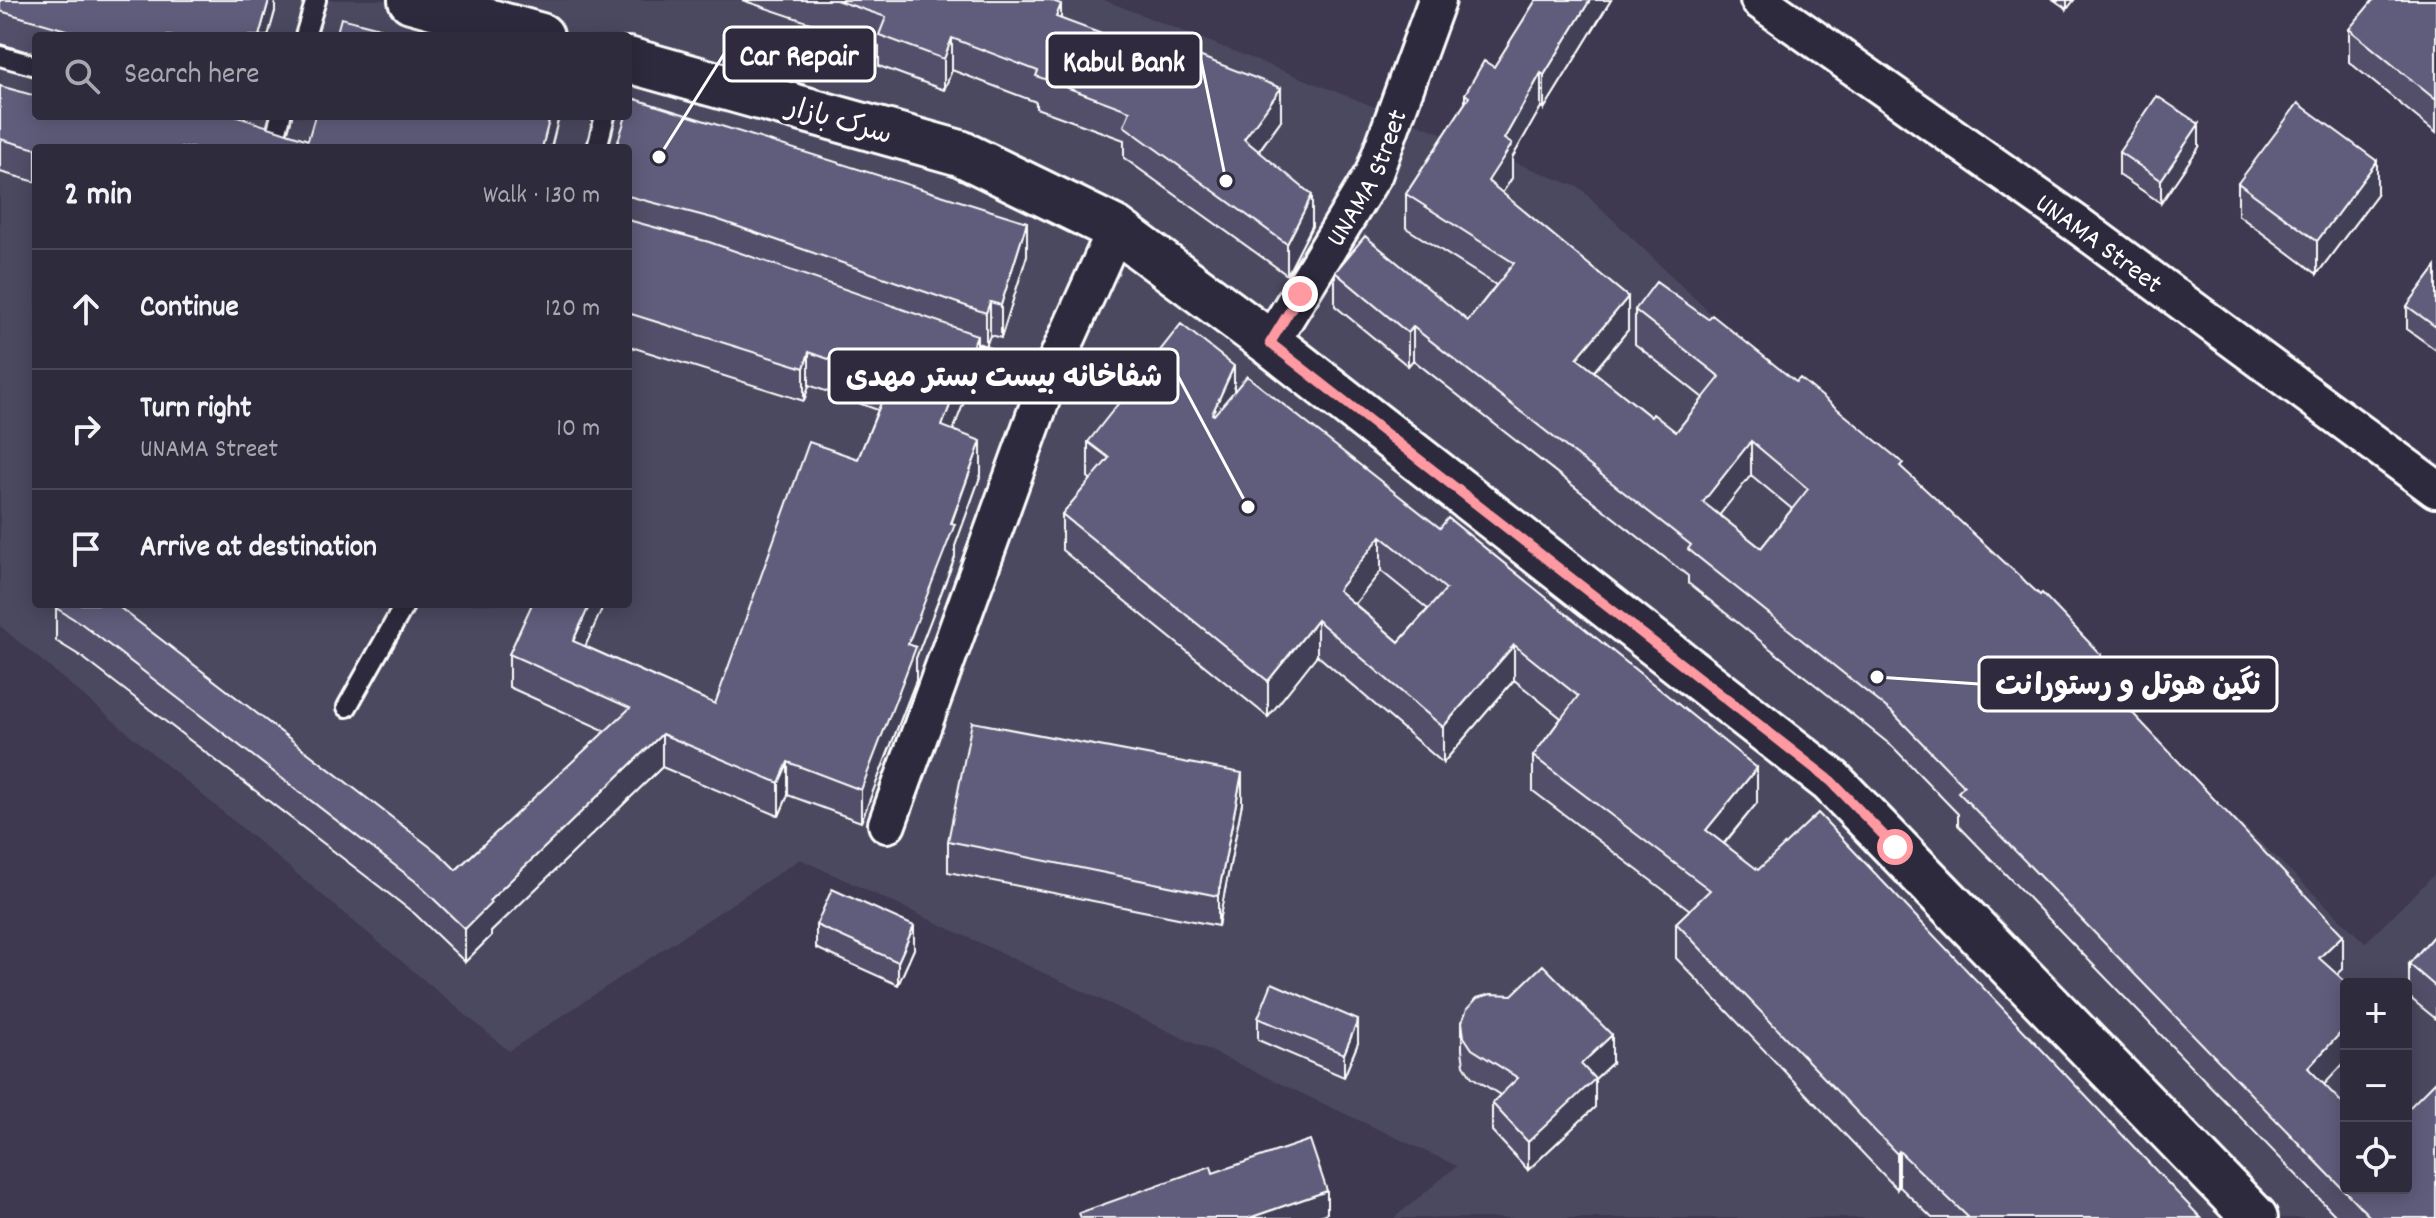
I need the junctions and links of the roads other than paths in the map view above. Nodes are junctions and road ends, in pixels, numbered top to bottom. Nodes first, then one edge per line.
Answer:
1 (316, 0) edge
2 (411, 0) edge
3 (1437, 0) edge
4 (1759, 0) edge
5 (306, 32) edge
6 (527, 32) edge
7 (0, 56) edge
8 (632, 61) edge
9 (32, 65) edge
10 (280, 120) edge
11 (604, 120) edge
12 (273, 144) edge
13 (598, 144) edge
14 (1116, 229) junction
15 (1270, 343) junction
16 (946, 344) edge
17 (1048, 380) junction
18 (2436, 489) edge
19 (403, 608) edge
20 (347, 707) dead end
21 (887, 824) dead end
22 (2255, 1218) edge

1 - 5 lane
2 - 6 main road
3 - 15 street, UNAMA Street
4 - 18 street, UNAMA Street
7 - 9 lane
8 - 14 main road, سرک بازار
10 - 12 lane
11 - 13 lane
14 - 15 main road, سرک بازار
14 - 17 street
15 - 22 main road, سرک بازار
16 - 17 lane
17 - 21 street
19 - 20 lane

